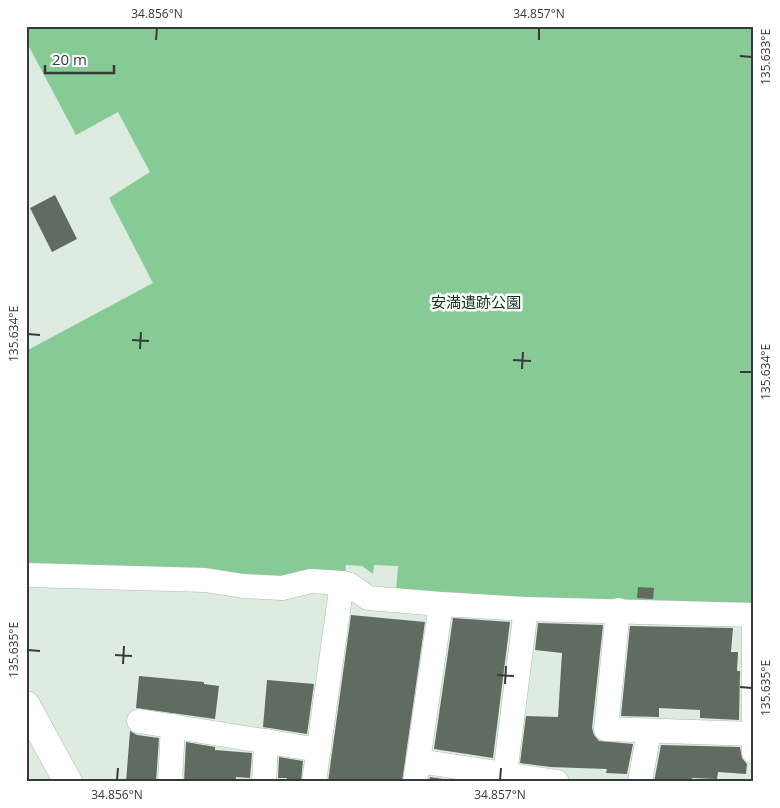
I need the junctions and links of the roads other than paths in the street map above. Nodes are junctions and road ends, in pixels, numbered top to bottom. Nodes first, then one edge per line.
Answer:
1 (26, 575) edge
2 (342, 583) junction
3 (441, 604) junction
4 (526, 609) junction
5 (618, 610) junction
6 (26, 705) edge
7 (139, 721) dead end
8 (173, 726) junction
9 (649, 731) junction
10 (266, 741) junction
11 (753, 743) edge
12 (319, 750) junction
13 (417, 771) edge
14 (505, 778) edge
15 (68, 782) edge
16 (170, 782) edge
17 (264, 782) edge
18 (314, 782) edge
19 (557, 782) edge
20 (640, 782) edge

1 - 2 street
2 - 3 street
2 - 12 street
3 - 4 street
3 - 13 street
4 - 5 street
4 - 14 street
5 - 9 street
5 - 11 street
6 - 15 street
7 - 8 street
8 - 10 street
8 - 16 street
9 - 11 street
9 - 20 street
10 - 12 street
10 - 17 street
12 - 18 street
13 - 14 street
14 - 19 street

